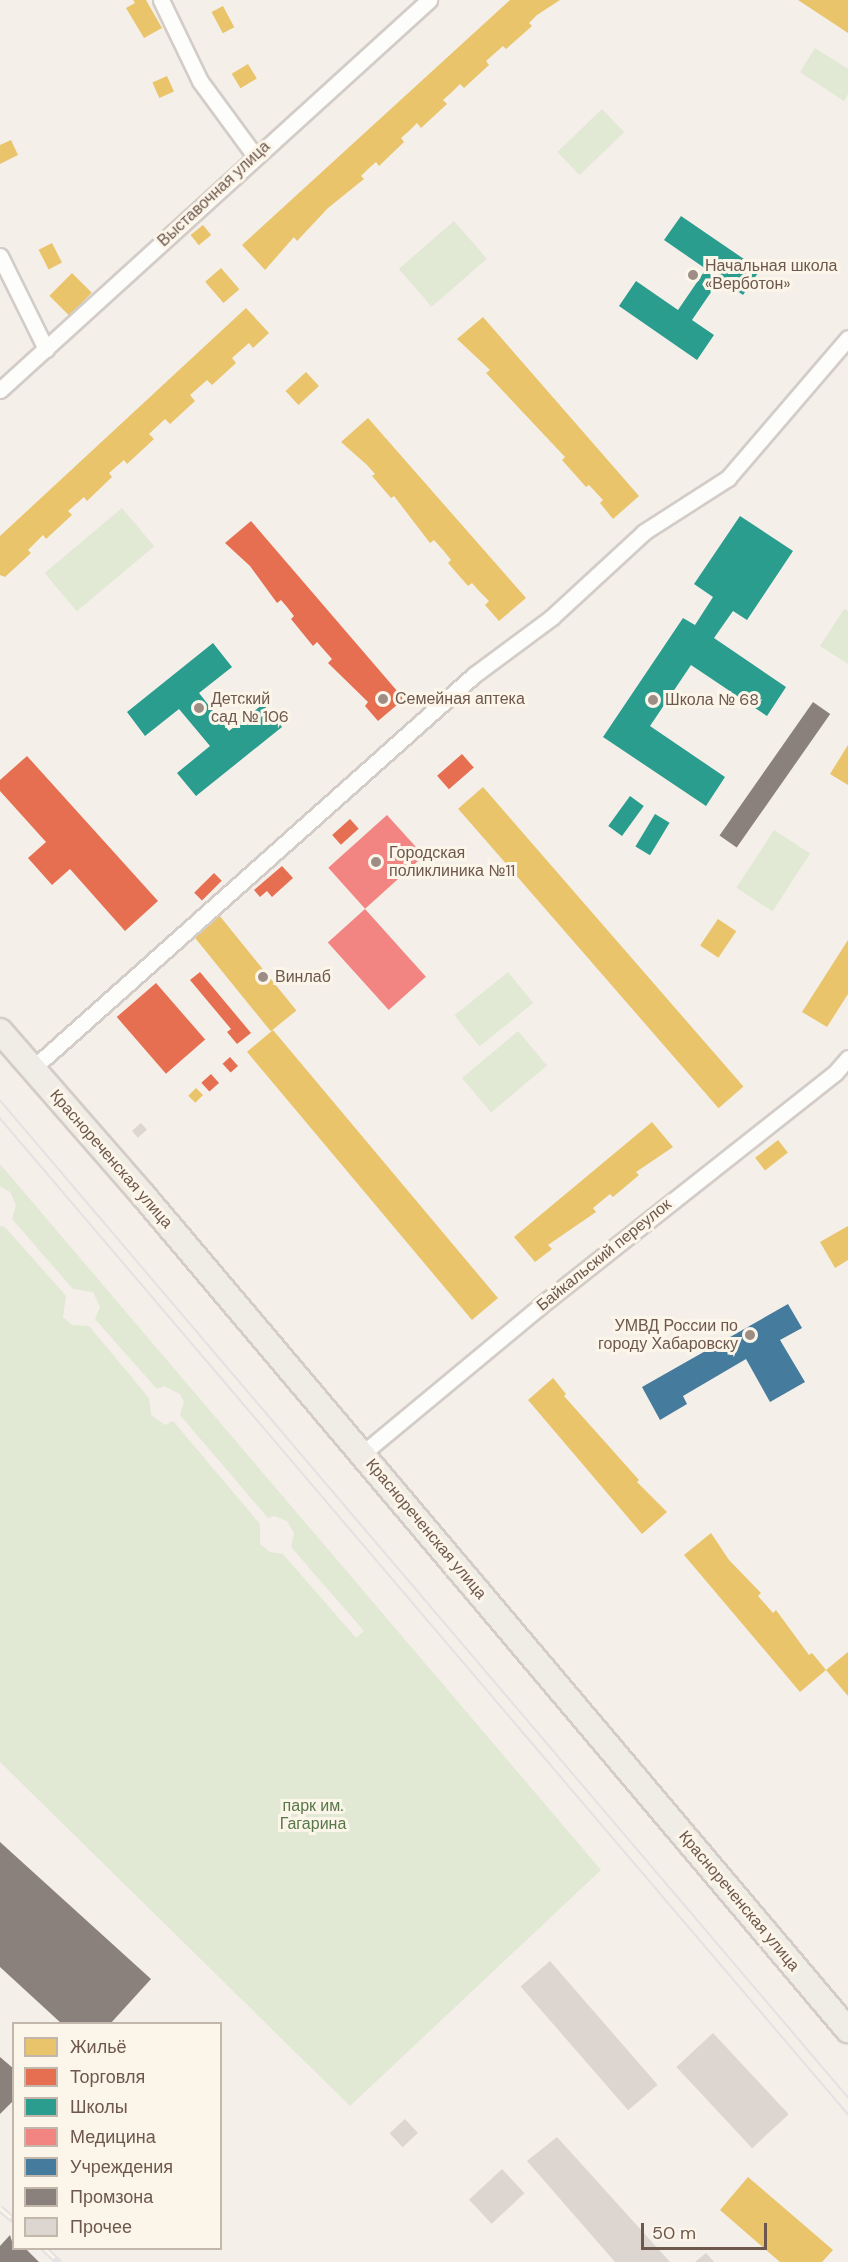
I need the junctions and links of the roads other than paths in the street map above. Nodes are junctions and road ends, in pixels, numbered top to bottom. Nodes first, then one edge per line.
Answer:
1 (161, 0) edge
2 (429, 0) edge
3 (255, 156) junction
4 (0, 256) edge
5 (848, 338) edge
6 (46, 349) junction
7 (0, 390) edge
8 (0, 1032) edge
9 (848, 1058) edge
10 (32, 1069) junction
11 (362, 1454) junction
12 (848, 2030) edge

1 - 3 street
2 - 3 street, Выставочная улица
3 - 6 street, Выставочная улица
4 - 6 street
5 - 10 street
6 - 7 street, Выставочная улица
8 - 10 main road, Краснореченская улица
9 - 11 street, Байкальский переулок
10 - 11 main road, Краснореченская улица
11 - 12 main road, Краснореченская улица

